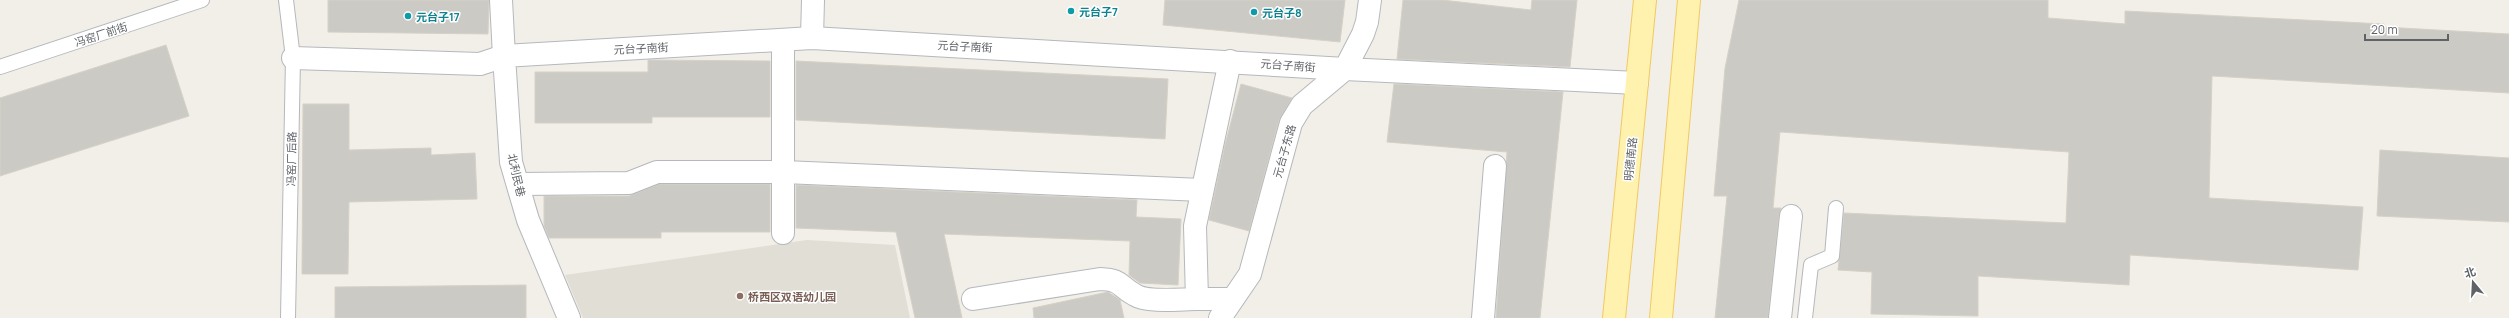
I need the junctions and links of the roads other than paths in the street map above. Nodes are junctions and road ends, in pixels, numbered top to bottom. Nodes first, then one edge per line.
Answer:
1 (202, 0) edge
2 (286, 0) edge
3 (501, 0) edge
4 (813, 0) edge
5 (1370, 0) edge
6 (1645, 0) edge
7 (1689, 0) edge
8 (812, 38) junction
9 (783, 40) junction
10 (504, 56) junction
11 (293, 58) junction
12 (1230, 61) junction
13 (0, 67) edge
14 (1345, 69) junction
15 (1637, 83) junction
16 (1496, 166) dead end
17 (784, 172) junction
18 (518, 184) junction
19 (1202, 190) junction
20 (1836, 208) dead end
21 (1791, 216) dead end
22 (783, 233) dead end
23 (973, 299) dead end
24 (1197, 299) junction
25 (1232, 299) junction
26 (288, 318) edge
27 (569, 318) edge
28 (1220, 318) edge
29 (1483, 318) edge
30 (1614, 318) edge
31 (1662, 318) edge
32 (1780, 318) edge
33 (1806, 318) edge

1 - 13 lane, 冯窑厂前街
2 - 11 lane, 冯窑厂后路
3 - 10 street, 北利民巷
4 - 8 street
5 - 14 street, 元台子东路
6 - 15 main road, 明德南路
7 - 31 main road
8 - 9 street, 元台子南街
8 - 12 street, 元台子南街
9 - 10 street, 元台子南街
9 - 17 street
10 - 11 street, 元台子南街
10 - 18 street, 北利民巷
11 - 26 lane, 冯窑厂后路
12 - 14 street, 元台子南街
12 - 19 street
14 - 15 street, 元台子南街
14 - 25 street, 元台子东路
15 - 30 main road, 明德南路
16 - 29 street
17 - 18 street
17 - 19 street
17 - 22 street
18 - 27 street, 北利民巷
19 - 24 street
20 - 33 lane
21 - 32 street
23 - 24 street
24 - 25 street
25 - 28 street, 元台子东路

